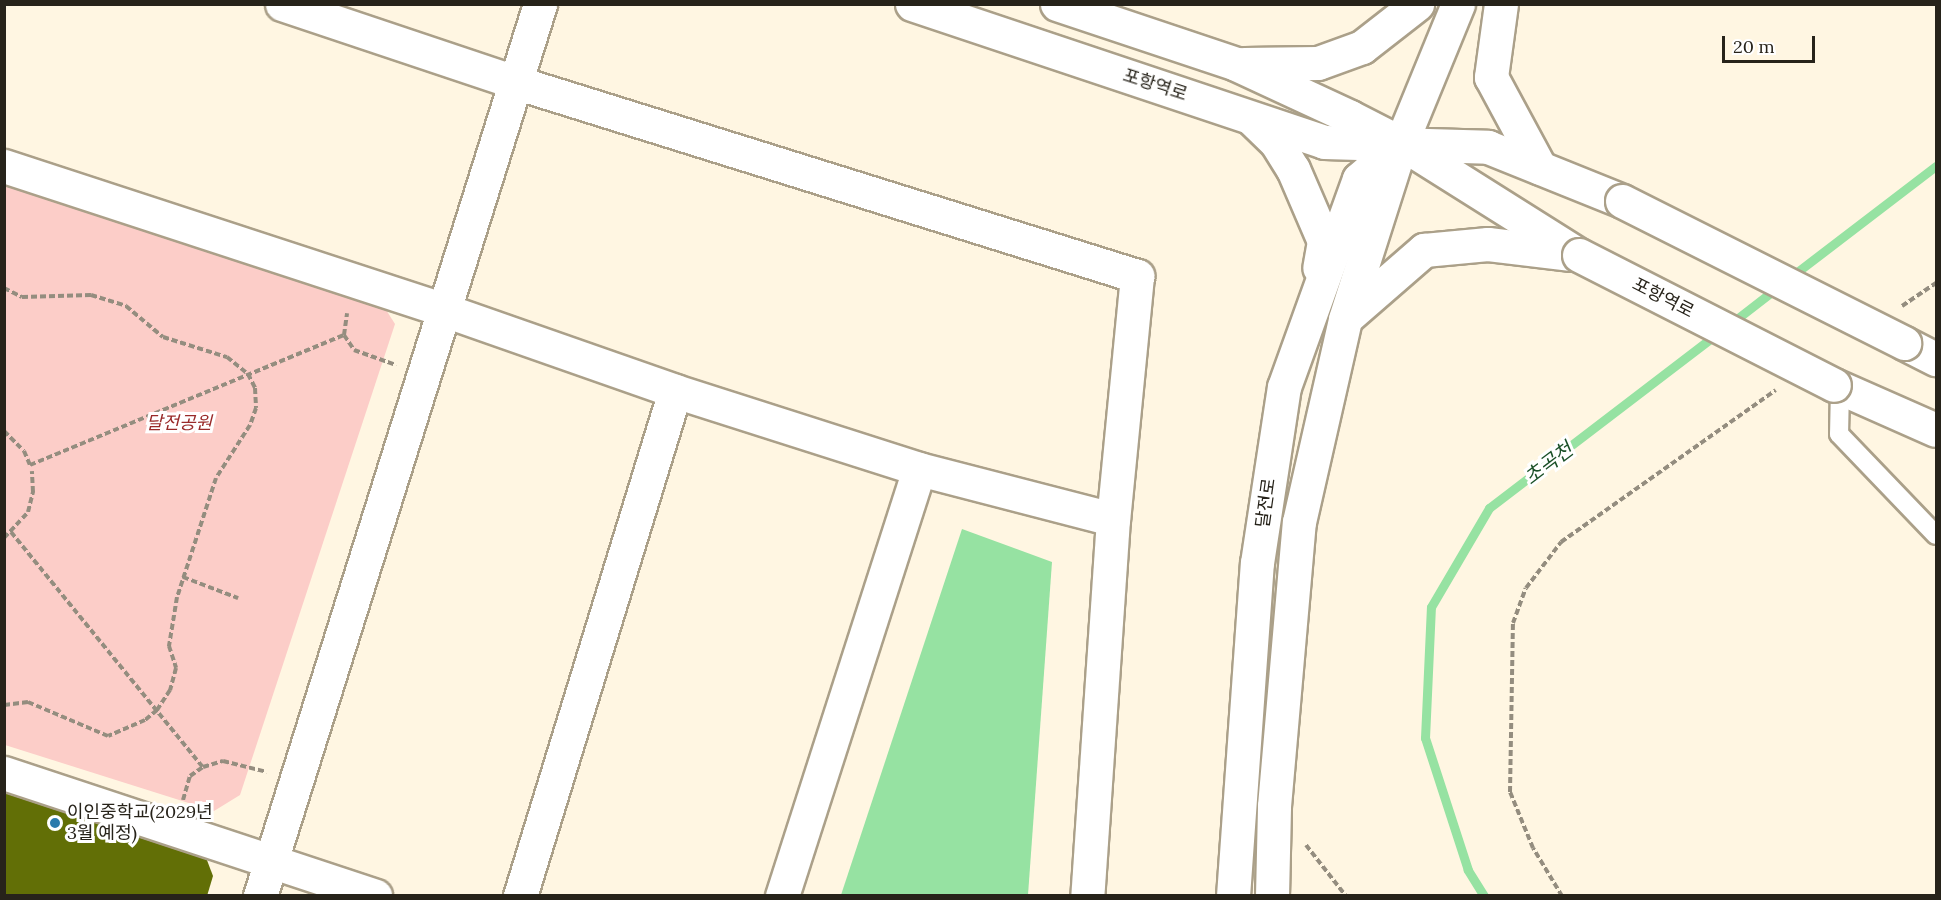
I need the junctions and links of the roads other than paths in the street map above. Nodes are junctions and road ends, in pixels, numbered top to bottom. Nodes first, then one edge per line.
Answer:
1 (282, 4) edge
2 (540, 4) edge
3 (912, 4) edge
4 (1057, 4) edge
5 (1417, 4) edge
6 (1458, 4) edge
7 (1501, 4) edge
8 (1236, 64) junction
9 (515, 82) junction
10 (1249, 116) junction
11 (1401, 143) junction
12 (4, 166) edge
13 (1540, 168) junction
14 (1579, 255) junction
15 (1314, 299) junction
16 (444, 310) junction
17 (1345, 319) junction
18 (1936, 359) edge
19 (1837, 387) junction
20 (675, 391) junction
21 (1936, 430) edge
22 (919, 469) junction
23 (1113, 519) junction
24 (1936, 535) edge
25 (4, 773) edge
26 (271, 861) junction
27 (260, 896) edge
28 (375, 896) edge
29 (520, 896) edge
30 (782, 896) edge
31 (1087, 896) edge
32 (1233, 896) edge
33 (1272, 896) edge

1 - 9 street
2 - 9 street
3 - 10 street, 포항역로
4 - 8 street, 포항역로
5 - 8 street
6 - 11 street, 달전로
7 - 13 street
8 - 11 street, 포항역로
9 - 16 street
9 - 23 street
10 - 11 street, 포항역로
10 - 15 street
11 - 13 street, 포항역로
11 - 14 street, 포항역로
11 - 15 street, 달전로
11 - 17 street, 달전로
12 - 16 street
13 - 18 street, 포항역로, bridge
14 - 17 street
14 - 19 street, 포항역로, bridge
15 - 32 street, 달전로
16 - 20 street
16 - 26 street
17 - 33 street, 달전로
19 - 21 street, 포항역로
19 - 24 lane
20 - 22 street
20 - 29 street
22 - 23 street
22 - 30 street
23 - 31 street
25 - 26 street
26 - 27 street
26 - 28 street

